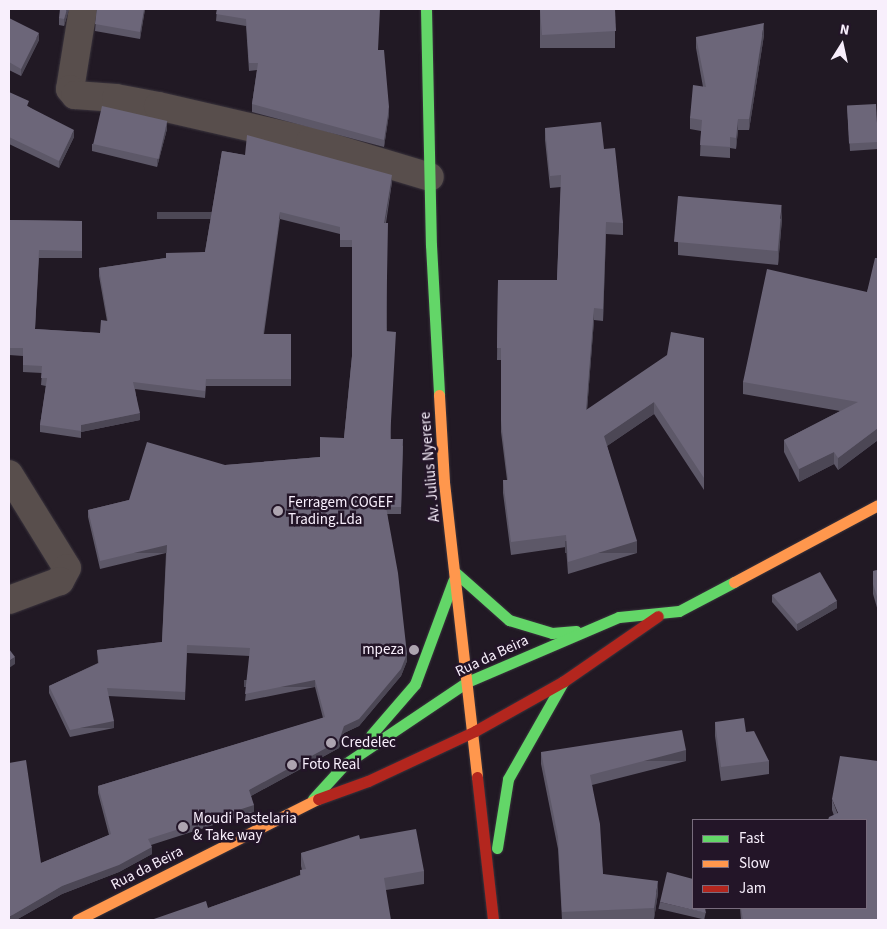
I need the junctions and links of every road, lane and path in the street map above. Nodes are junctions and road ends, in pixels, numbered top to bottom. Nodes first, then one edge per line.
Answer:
1 (83, 9) edge
2 (426, 9) edge
3 (430, 177) junction
4 (9, 474) edge
5 (878, 506) edge
6 (456, 572) junction
7 (9, 600) edge
8 (658, 616) junction
9 (586, 630) junction
10 (564, 681) junction
11 (467, 682) junction
12 (474, 731) junction
13 (345, 764) junction
14 (311, 801) junction
15 (492, 901) junction
16 (77, 920) edge
17 (494, 920) edge

1 - 3 street
2 - 3 main road, Av. Julius Nyerere
3 - 6 main road, Av. Julius Nyerere
4 - 7 street
5 - 8 main road, Rua da Beira
6 - 9 main road
6 - 11 main road, Av. Julius Nyerere
6 - 13 main road
8 - 9 main road, Rua da Beira
8 - 10 main road, Rua da Beira
9 - 11 main road, Rua da Beira
10 - 12 main road, Rua da Beira
10 - 15 main road
11 - 12 main road, Av. Julius Nyerere
11 - 13 main road, Rua da Beira
12 - 14 main road, Rua da Beira
12 - 15 main road, Av. Julius Nyerere
13 - 14 main road, Rua da Beira
14 - 16 main road, Rua da Beira
15 - 17 main road, Av. Julius Nyerere

